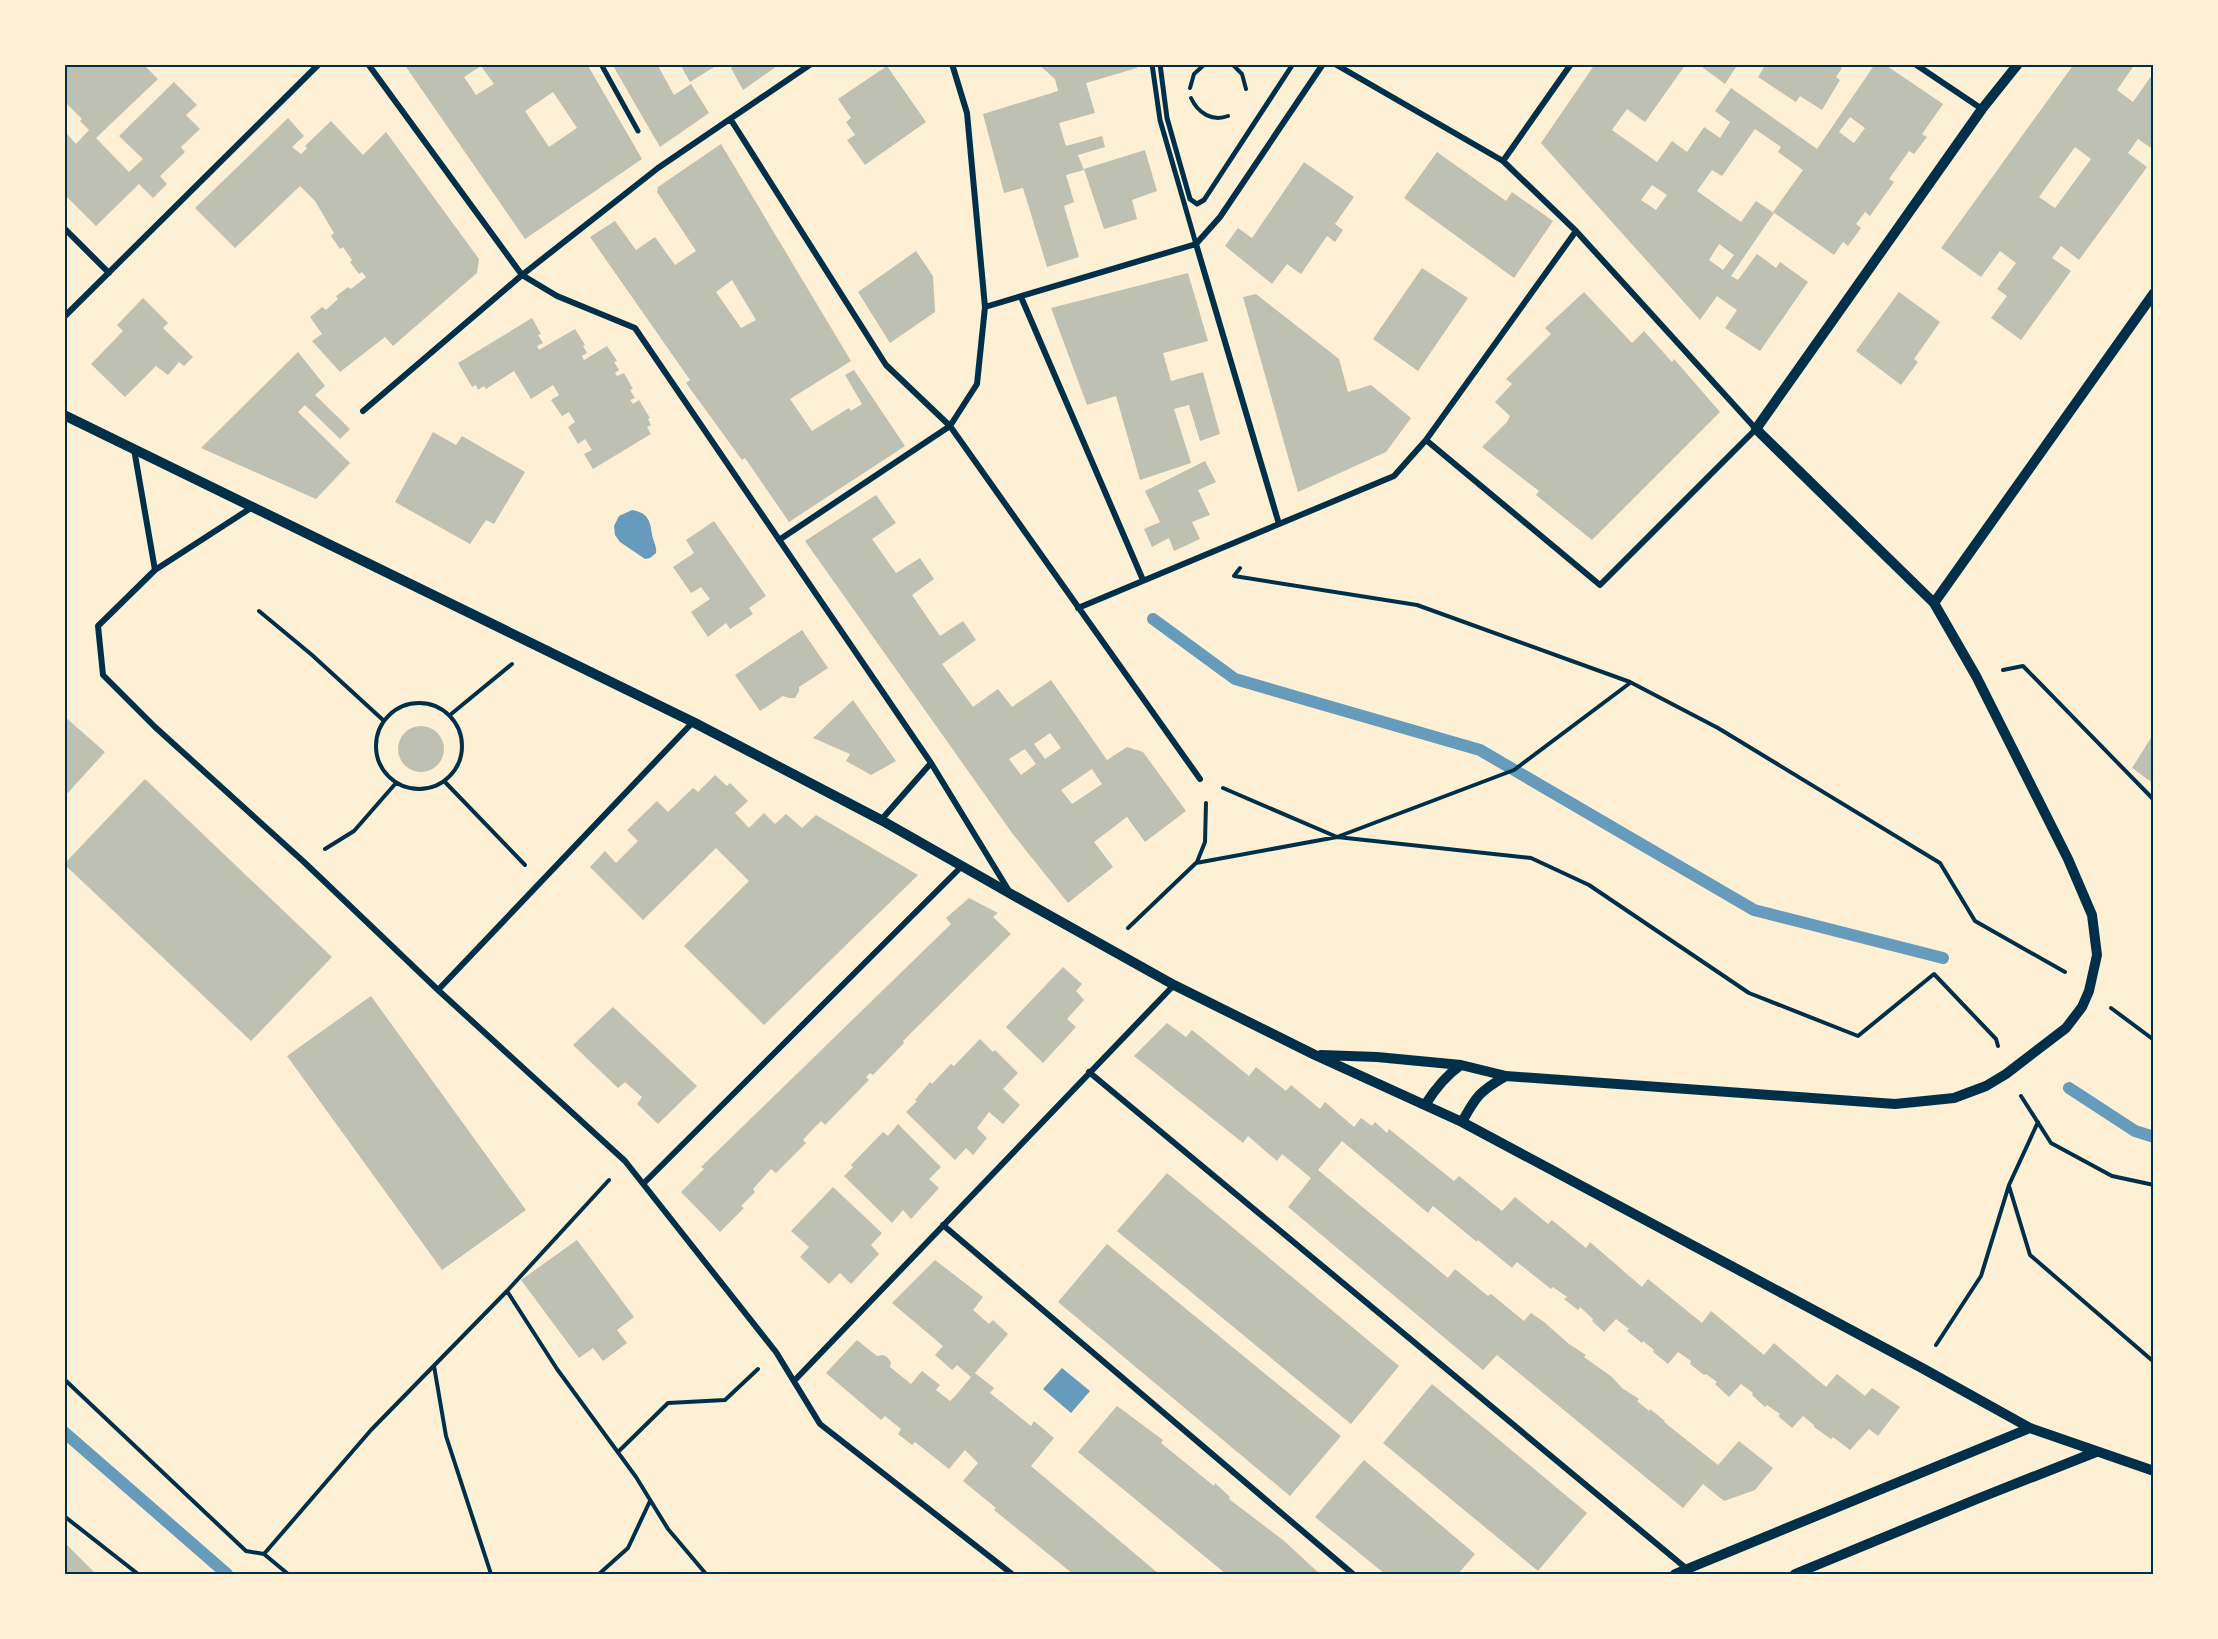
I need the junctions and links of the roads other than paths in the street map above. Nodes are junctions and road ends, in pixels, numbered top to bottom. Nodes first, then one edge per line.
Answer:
1 (319, 64) edge
2 (368, 64) edge
3 (601, 64) edge
4 (811, 64) edge
5 (952, 64) edge
6 (1152, 64) edge
7 (1160, 64) edge
8 (1293, 64) edge
9 (1323, 64) edge
10 (1335, 64) edge
11 (1571, 64) edge
12 (1915, 64) edge
13 (2018, 64) edge
14 (1982, 109) junction
15 (731, 120) junction
16 (638, 131) dead end
17 (1503, 161) junction
18 (64, 228) edge
19 (1576, 231) junction
20 (1197, 244) junction
21 (109, 273) junction
22 (522, 275) junction
23 (2154, 293) edge
24 (1021, 297) junction
25 (985, 307) junction
26 (64, 317) edge
27 (363, 411) dead end
28 (64, 415) edge
29 (950, 426) junction
30 (1756, 429) junction
31 (1426, 440) junction
32 (134, 448) junction
33 (254, 506) junction
34 (1279, 524) junction
35 (779, 540) junction
36 (155, 570) junction
37 (1143, 580) junction
38 (1934, 603) junction
39 (1078, 608) junction
40 (693, 722) junction
41 (931, 763) junction
42 (1200, 779) road end
43 (881, 820) junction
44 (962, 866) junction
45 (1011, 894) junction
46 (1174, 984) junction
47 (438, 990) junction
48 (1315, 1055) junction
49 (1461, 1065) junction
50 (1089, 1072) junction
51 (1506, 1076) junction
52 (1425, 1105) junction
53 (1462, 1122) junction
54 (644, 1183) junction
55 (943, 1225) junction
56 (794, 1381) junction
57 (2030, 1428) junction
58 (2096, 1452) junction
59 (2154, 1471) edge
60 (1688, 1569) junction
61 (1012, 1575) edge
62 (1353, 1575) edge
63 (1675, 1575) edge
64 (1794, 1575) edge

1 - 21 street
2 - 22 street
3 - 16 street
4 - 15 street
5 - 25 street
6 - 20 street
7 - 8 street
9 - 20 street
10 - 17 street
11 - 17 street
12 - 14 street
13 - 14 street
14 - 30 street
15 - 22 street
15 - 29 street
17 - 19 street
18 - 21 street
19 - 30 street
19 - 31 street
20 - 24 street
20 - 34 street
21 - 26 street
22 - 27 street
22 - 35 street
23 - 38 street
24 - 25 street
24 - 37 street
25 - 29 street
28 - 32 street
29 - 35 street
29 - 39 street
30 - 31 street
30 - 38 street
31 - 34 street
32 - 33 street
32 - 36 street
33 - 36 street
33 - 40 street
34 - 37 street
35 - 41 street
36 - 47 street
37 - 39 street
38 - 51 street
39 - 42 street
40 - 43 street
40 - 47 street
41 - 43 street
41 - 45 street
43 - 44 street
44 - 45 street
44 - 54 street
45 - 46 street
46 - 48 street
46 - 50 street
47 - 54 street
48 - 49 street
48 - 52 street
49 - 51 street
49 - 52 street
50 - 55 street
50 - 60 street
51 - 53 street
52 - 53 street
53 - 57 street
54 - 56 street
55 - 56 street
55 - 62 street
56 - 61 street
57 - 58 street
57 - 60 street
58 - 59 street
58 - 64 street
60 - 63 street

